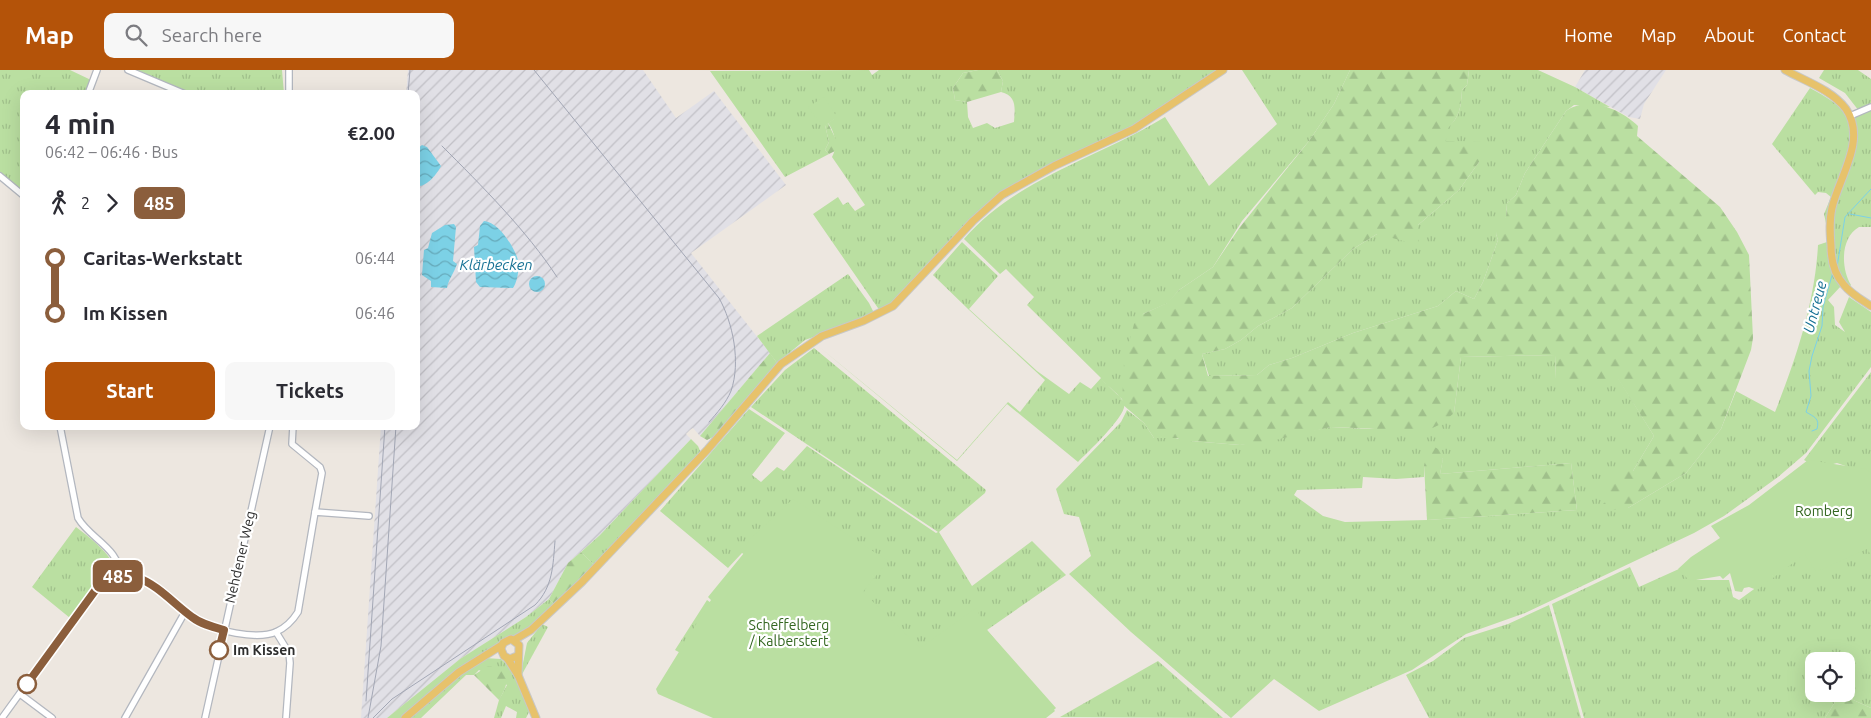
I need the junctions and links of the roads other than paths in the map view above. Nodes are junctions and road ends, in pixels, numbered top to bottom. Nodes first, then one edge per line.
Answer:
1 (97, 70) edge
2 (128, 70) edge
3 (289, 70) edge
4 (1223, 70) edge
5 (1785, 70) edge
6 (90, 90) edge
7 (176, 90) edge
8 (288, 90) edge
9 (1871, 107) edge
10 (1850, 116) junction
11 (0, 176) edge
12 (20, 193) edge
13 (1871, 306) edge
14 (61, 430) edge
15 (269, 430) edge
16 (293, 430) edge
17 (315, 512) junction
18 (369, 516) dead end
19 (120, 576) junction
20 (185, 612) junction
21 (224, 630) junction
22 (531, 630) junction
23 (276, 632) junction
24 (514, 640) junction
25 (502, 645) junction
26 (520, 648) junction
27 (487, 656) junction
28 (517, 656) junction
29 (505, 657) junction
30 (518, 675) junction
31 (20, 694) junction
32 (2, 718) edge
33 (52, 718) edge
34 (125, 718) edge
35 (205, 718) edge
36 (286, 718) edge
37 (405, 718) edge
38 (536, 718) edge

1 - 6 street
2 - 7 street
3 - 8 street
4 - 22 main road
5 - 10 main road
9 - 10 street
10 - 13 main road
11 - 12 street
14 - 19 street
15 - 21 street, Nehdener Weg
16 - 17 street
17 - 18 street
17 - 23 street
19 - 20 street
19 - 31 street
20 - 21 street
20 - 34 street
21 - 23 street
21 - 35 street, Nehdener Weg
22 - 24 main road
22 - 26 main road
23 - 36 street
24 - 25 main road
24 - 26 main road
25 - 27 main road
25 - 29 main road
26 - 28 main road
27 - 29 main road
27 - 37 main road
28 - 29 main road
28 - 30 main road
29 - 30 main road
30 - 38 main road
31 - 32 street
31 - 33 street

